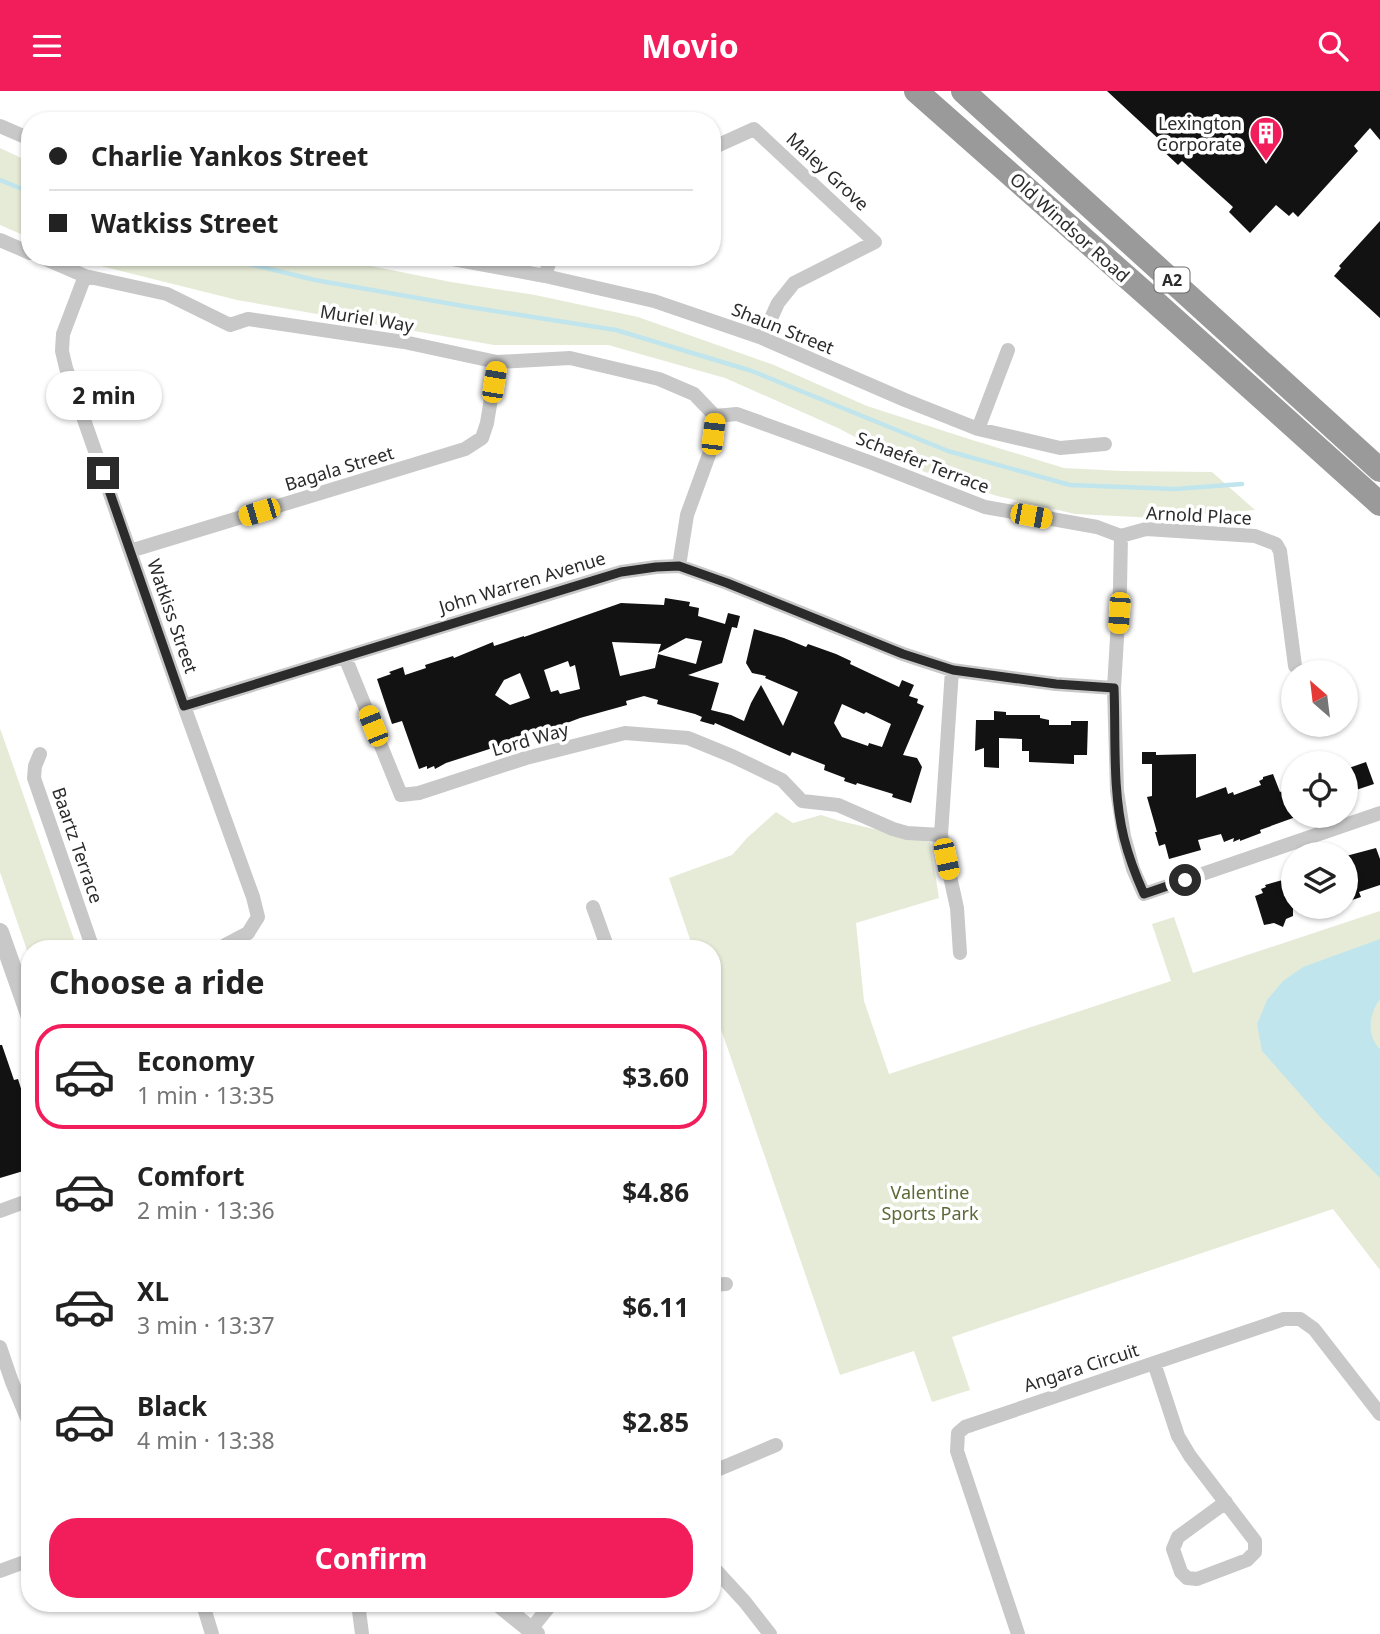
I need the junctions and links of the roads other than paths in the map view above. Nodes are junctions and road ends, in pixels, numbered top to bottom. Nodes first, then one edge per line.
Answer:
1 (916, 91) edge
2 (963, 91) edge
3 (0, 126) edge
4 (21, 135) edge
5 (721, 144) edge
6 (0, 240) edge
7 (21, 249) edge
8 (62, 266) edge
9 (491, 266) edge
10 (548, 266) edge
11 (85, 276) junction
12 (545, 276) junction
13 (762, 338) junction
14 (1008, 350) dead end
15 (497, 362) junction
16 (715, 416) junction
17 (978, 429) junction
18 (1105, 444) dead end
19 (1380, 470) edge
20 (1380, 504) edge
21 (1121, 536) junction
22 (130, 551) junction
23 (679, 566) junction
24 (345, 657) junction
25 (1294, 660) edge
26 (953, 670) junction
27 (1114, 688) junction
28 (184, 706) junction
29 (40, 754) dead end
30 (1380, 813) edge
31 (941, 835) junction
32 (593, 907) dead end
33 (0, 932) edge
34 (90, 940) edge
35 (235, 940) edge
36 (605, 940) edge
37 (960, 953) dead end
38 (21, 991) edge
39 (21, 1203) edge
40 (0, 1211) edge
41 (0, 1347) edge
42 (1154, 1363) junction
43 (6, 1384) edge
44 (21, 1410) edge
45 (1380, 1414) edge
46 (776, 1445) dead end
47 (721, 1468) edge
48 (1226, 1502) junction
49 (21, 1563) edge
50 (0, 1571) edge
51 (721, 1576) edge
52 (204, 1612) edge
53 (359, 1612) edge
54 (509, 1612) edge
55 (546, 1612) edge
56 (533, 1632) edge
57 (212, 1634) edge
58 (362, 1634) edge
59 (770, 1634) edge
60 (1018, 1634) edge

1 - 20 highway, Old Windsor Road / A2
2 - 19 highway, Old Windsor Road / A2
3 - 4 street
5 - 13 street, Maley Grove
6 - 7 street
8 - 11 street
9 - 12 street, Shaun Street
10 - 12 street
11 - 15 street, Muriel Way
11 - 22 street, Watkiss Street
12 - 13 street, Shaun Street
13 - 17 street, Shaun Street
14 - 17 street
15 - 16 street, Muriel Way
15 - 22 street, Bagala Street
16 - 21 street, Schaefer Terrace
16 - 23 street
17 - 18 street, Shaun Street
21 - 25 street, Arnold Place
21 - 27 street
22 - 28 street, Watkiss Street
23 - 24 street, John Warren Avenue
23 - 26 street, John Warren Avenue
24 - 28 street, John Warren Avenue
24 - 31 street, Lord Way
26 - 27 street, John Warren Avenue
26 - 31 street
27 - 30 street
28 - 35 street, Watkiss Street
29 - 34 street, Baartz Terrace
31 - 37 street
32 - 36 street
33 - 38 street
39 - 40 street
41 - 43 street
42 - 45 street, Angara Circuit
42 - 48 street
42 - 60 street, Angara Circuit
43 - 44 street
46 - 47 street
48 - 48 street
49 - 50 street
51 - 59 street
52 - 57 street
53 - 58 street
54 - 56 street
55 - 56 street

